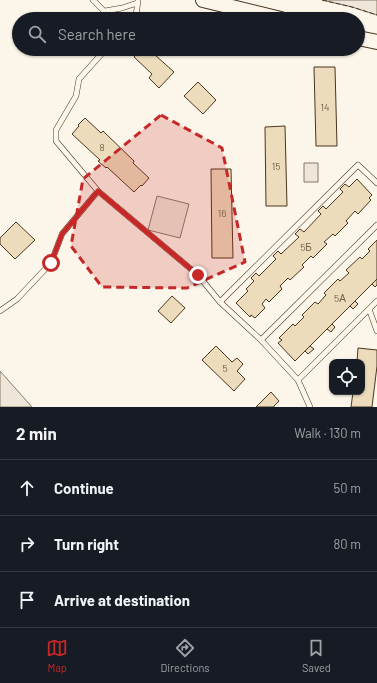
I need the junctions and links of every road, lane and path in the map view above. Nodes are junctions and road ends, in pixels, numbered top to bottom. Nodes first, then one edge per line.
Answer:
1 (93, 0) edge
2 (203, 0) edge
3 (138, 1) edge
4 (105, 11) joint
5 (136, 12) edge
6 (252, 12) edge
7 (365, 39) edge
8 (377, 42) edge
9 (100, 56) edge
10 (377, 183) edge
11 (98, 191) junction
12 (377, 225) edge
13 (377, 300) edge
14 (220, 302) junction
15 (369, 308) junction
16 (0, 311) edge
17 (377, 331) edge
18 (261, 340) junction
19 (298, 380) junction
20 (310, 407) edge

1 - 4 lane
2 - 6 main road
3 - 4 lane
3 - 5 lane
7 - 8 main road
9 - 11 lane
10 - 14 lane
11 - 14 lane
11 - 16 lane
12 - 18 lane
13 - 15 lane
14 - 18 lane
15 - 17 lane
15 - 19 lane
18 - 19 lane
19 - 20 lane

